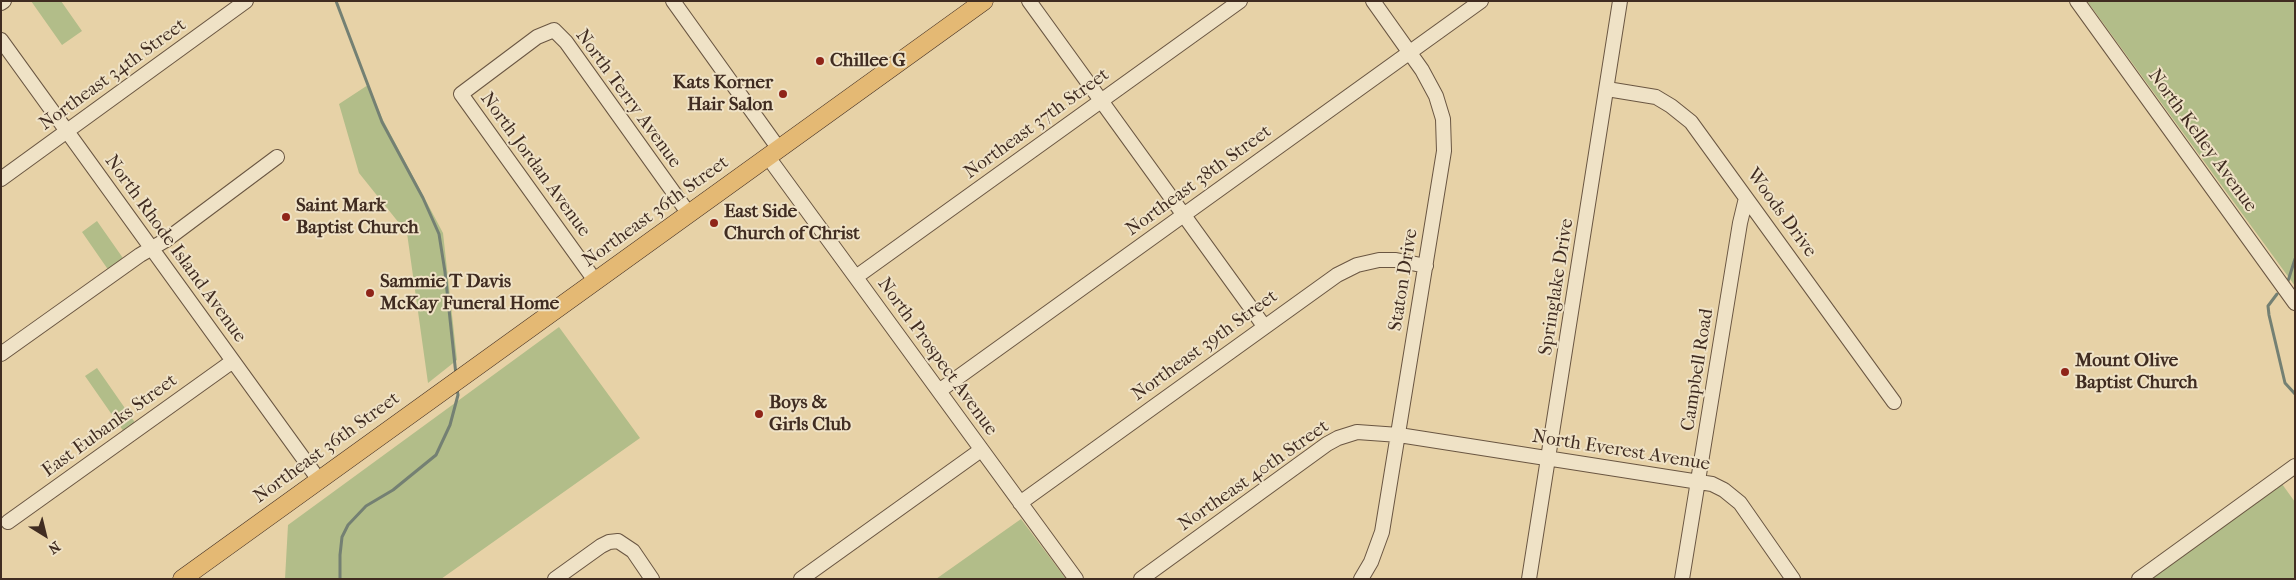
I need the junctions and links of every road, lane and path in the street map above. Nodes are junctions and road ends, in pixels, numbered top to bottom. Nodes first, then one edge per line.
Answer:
1 (246, 1) edge
2 (673, 1) edge
3 (984, 1) edge
4 (1029, 1) edge
5 (1240, 1) edge
6 (1373, 1) edge
7 (1481, 1) edge
8 (1620, 1) edge
9 (2077, 1) edge
10 (1, 40) edge
11 (1410, 52) junction
12 (1607, 89) junction
13 (461, 94) joint
14 (1101, 102) junction
15 (67, 131) junction
16 (774, 152) junction
17 (277, 157) dead end
18 (1, 179) edge
19 (1746, 198) junction
20 (689, 214) junction
21 (1183, 215) junction
22 (152, 248) junction
23 (1426, 266) junction
24 (856, 277) junction
25 (596, 282) junction
26 (2295, 303) edge
27 (1264, 326) junction
28 (1, 354) edge
29 (233, 361) junction
30 (939, 391) junction
31 (1894, 402) dead end
32 (1399, 435) junction
33 (981, 450) junction
34 (1548, 458) junction
35 (2295, 466) edge
36 (319, 480) junction
37 (1699, 483) junction
38 (1020, 502) junction
39 (8, 522) dead end
40 (182, 579) edge
41 (555, 579) edge
42 (652, 579) edge
43 (801, 579) edge
44 (1076, 579) edge
45 (1142, 579) edge
46 (1361, 579) edge
47 (1529, 579) edge
48 (1682, 579) edge
49 (1793, 579) edge
50 (2139, 579) edge

1 - 15 street, Northeast 34th Street
2 - 16 street, North Prospect Avenue
3 - 16 main road, Northeast 36th Street
4 - 14 street
5 - 14 street, Northeast 37th Street
6 - 11 street, Staton Drive
7 - 11 street, Northeast 38th Street
8 - 12 street, Springlake Drive
9 - 26 street, North Kelley Avenue
10 - 15 street, North Rhode Island Avenue
11 - 21 street, Northeast 38th Street
11 - 23 street, Staton Drive
12 - 19 street, Woods Drive
12 - 34 street, Springlake Drive
13 - 20 street, North Terry Avenue
13 - 25 street, North Jordan Avenue
14 - 21 street
14 - 24 street, Northeast 37th Street
15 - 18 street, Northeast 34th Street
15 - 22 street, North Rhode Island Avenue
16 - 20 main road, Northeast 36th Street
16 - 24 street, North Prospect Avenue
17 - 22 street
19 - 31 street, Woods Drive
19 - 37 street, Campbell Road
20 - 25 main road, Northeast 36th Street
21 - 27 street
21 - 30 street, Northeast 38th Street
22 - 28 street
22 - 29 street, North Rhode Island Avenue
23 - 27 street, Northeast 39th Street
23 - 32 street, Staton Drive
24 - 30 street, North Prospect Avenue
25 - 36 main road, Northeast 36th Street
27 - 38 street, Northeast 39th Street
29 - 36 street, North Rhode Island Avenue
29 - 39 street, East Eubanks Street
30 - 33 street, North Prospect Avenue
32 - 34 street, North Everest Avenue
32 - 45 street, Northeast 40th Street
32 - 46 street, Staton Drive
33 - 38 street, North Prospect Avenue
33 - 43 street
34 - 37 street, North Everest Avenue
34 - 47 street, Springlake Drive
35 - 50 street
36 - 40 main road, Northeast 36th Street
37 - 48 street, Campbell Road
37 - 49 street, North Everest Avenue
38 - 44 street, North Prospect Avenue
41 - 42 street

